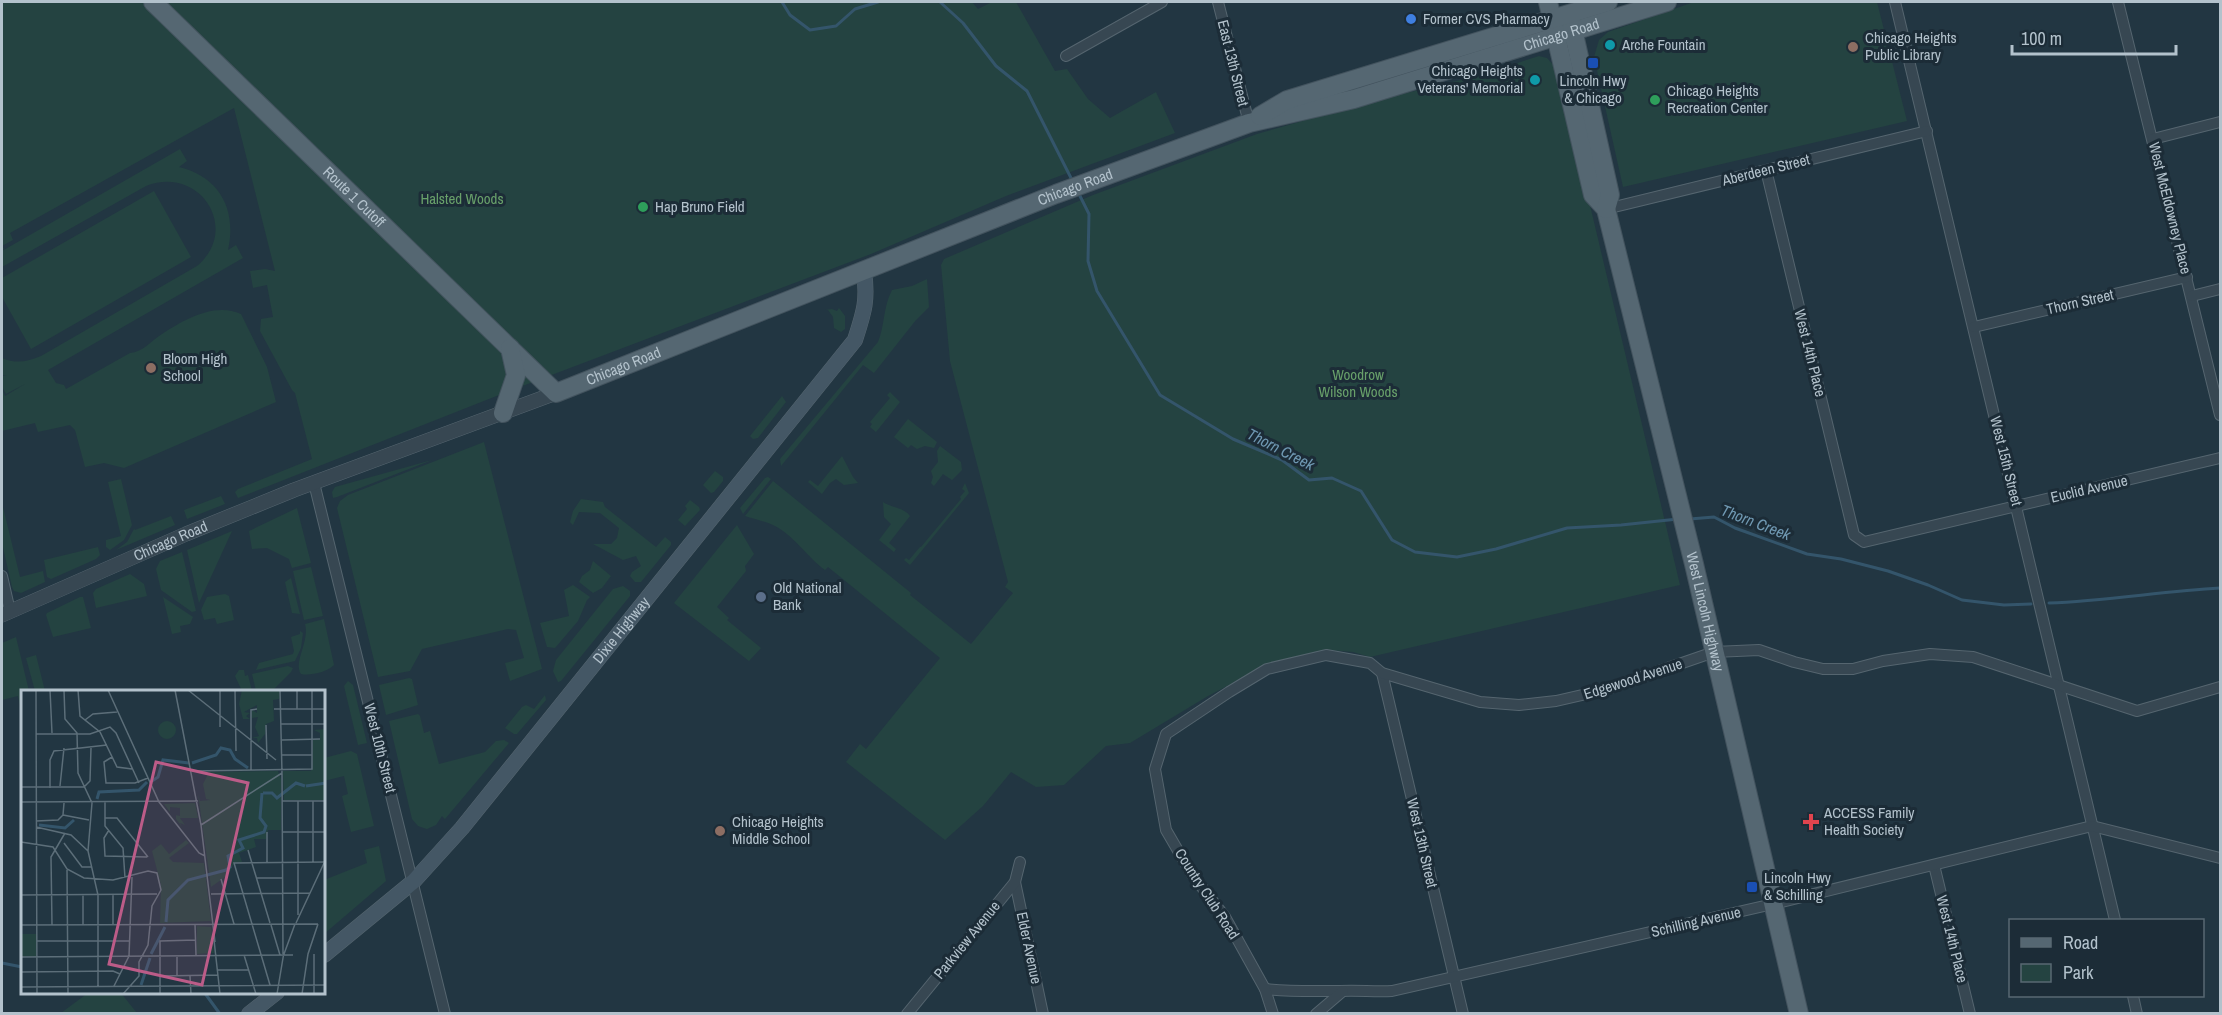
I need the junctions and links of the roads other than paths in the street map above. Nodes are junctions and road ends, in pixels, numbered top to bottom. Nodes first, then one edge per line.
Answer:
1 (153, 2) edge
2 (1162, 2) edge
3 (1218, 2) edge
4 (1608, 2) edge
5 (1667, 2) edge
6 (1895, 2) edge
7 (2118, 2) edge
8 (1568, 8) edge
9 (1552, 19) edge
10 (1574, 32) junction
11 (1066, 56) dead end
12 (2220, 122) edge
13 (1249, 123) junction
14 (1927, 131) junction
15 (2153, 139) junction
16 (1766, 170) junction
17 (1606, 209) junction
18 (864, 271) junction
19 (2187, 277) junction
20 (2220, 289) edge
21 (2192, 296) junction
22 (1974, 327) junction
23 (510, 348) junction
24 (556, 393) junction
25 (503, 413) junction
26 (2220, 415) edge
27 (2220, 458) edge
28 (314, 483) junction
29 (2017, 506) junction
30 (1854, 535) joint
31 (2, 576) edge
32 (6, 613) edge
33 (1714, 652) junction
34 (1382, 673) junction
35 (2060, 687) junction
36 (2220, 687) edge
37 (1155, 769) joint
38 (2092, 826) junction
39 (2220, 858) edge
40 (1020, 862) dead end
41 (1934, 865) junction
42 (414, 881) junction
43 (1015, 882) junction
44 (1773, 904) junction
45 (2115, 919) edge
46 (326, 953) edge
47 (1454, 977) junction
48 (1265, 989) junction
49 (1343, 990) junction
50 (276, 994) edge
51 (2133, 997) edge
52 (249, 1014) edge
53 (445, 1014) edge
54 (907, 1014) edge
55 (1043, 1014) edge
56 (1273, 1014) edge
57 (1316, 1014) edge
58 (1462, 1014) edge
59 (1799, 1014) edge
60 (1970, 1014) edge
61 (2137, 1014) edge

1 - 23 main road, Route 1 Cutoff
2 - 11 street
3 - 13 street, East 13th Street
4 - 8 main road, Chicago Road
5 - 10 main road, Chicago Road
6 - 14 street, West 15th Street
7 - 15 street, West McEldowney Place
8 - 9 main road, Chicago Road
8 - 10 main road, West Lincoln Highway
9 - 10 main road, Chicago Road
9 - 13 main road, Chicago Road
9 - 17 main road, West Lincoln Highway
10 - 17 main road, West Lincoln Highway
12 - 15 street
13 - 18 main road, Chicago Road
14 - 16 street, Aberdeen Street
14 - 22 street, West 15th Street
15 - 19 street, West McEldowney Place
16 - 17 street, Aberdeen Street
16 - 30 street, West 14th Place
17 - 33 main road, West Lincoln Highway
18 - 24 main road, Chicago Road
18 - 42 main road, Dixie Highway
19 - 21 street, West McEldowney Place
19 - 22 street, Thorn Street
20 - 21 street
21 - 26 street, West McEldowney Place
22 - 29 street, West 15th Street
23 - 24 main road, Route 1 Cutoff
23 - 25 main road
24 - 25 street, Chicago Road
25 - 28 street, Chicago Road
27 - 29 street, Euclid Avenue
28 - 32 street, Chicago Road
28 - 42 street, West 10th Street
29 - 30 street, Euclid Avenue
29 - 35 street, West 15th Street
31 - 32 street
33 - 34 street, Edgewood Avenue
33 - 35 street, Edgewood Avenue
33 - 44 main road, West Lincoln Highway
34 - 37 street, Edgewood Avenue
34 - 47 street, West 13th Street
35 - 36 street, Edgewood Avenue
35 - 38 street, West 15th Street
37 - 48 street, Country Club Road
38 - 39 street, Schilling Avenue
38 - 41 street, Schilling Avenue
38 - 45 street, West 15th Street
40 - 43 street, Parkview Avenue
41 - 44 street, Schilling Avenue
41 - 60 street, West 14th Place
42 - 46 main road, Dixie Highway
42 - 53 street, West 10th Street
43 - 54 street, Parkview Avenue
43 - 55 street, Elder Avenue
44 - 47 street, Schilling Avenue
44 - 59 main road, West Lincoln Highway
47 - 49 street, Schilling Avenue
47 - 58 street, West 13th Street
48 - 49 street, Schilling Avenue
48 - 56 street, Country Club Road
49 - 57 street
50 - 52 main road
51 - 61 street

